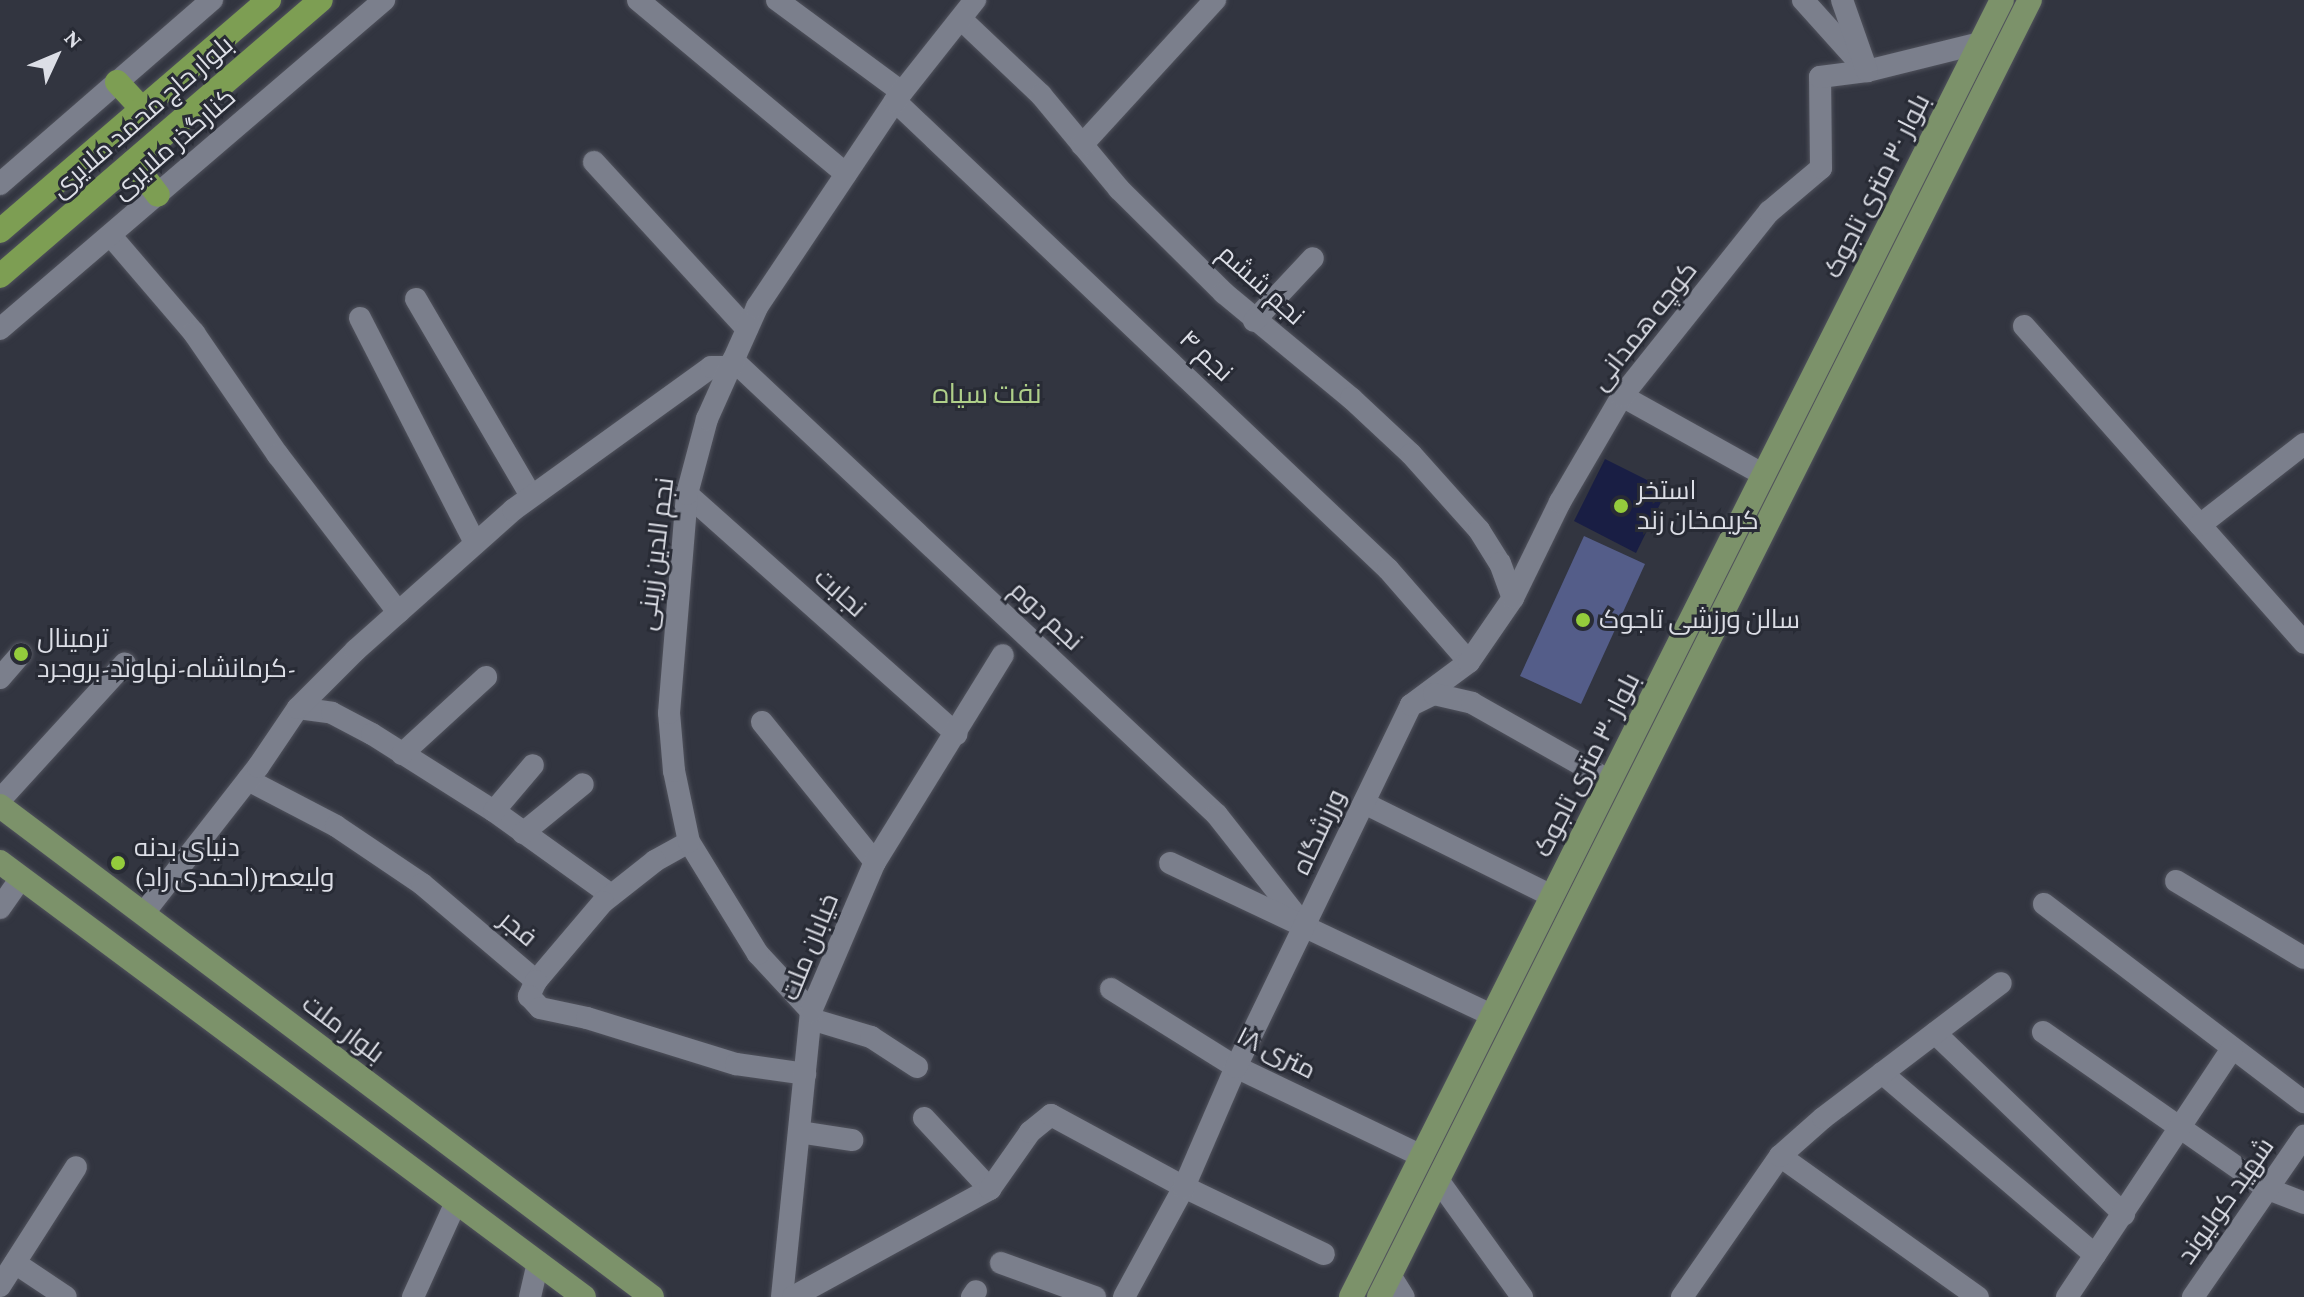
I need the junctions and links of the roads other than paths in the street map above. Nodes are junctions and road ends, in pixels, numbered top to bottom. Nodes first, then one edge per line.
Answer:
1 (212, 0) edge
2 (269, 0) edge
3 (321, 0) edge
4 (384, 0) edge
5 (638, 0) edge
6 (777, 0) edge
7 (975, 0) edge
8 (1215, 0) edge
9 (1803, 0) edge
10 (1842, 0) edge
11 (2002, 0) edge
12 (2030, 0) edge
13 (961, 19) junction
14 (1980, 43) junction
15 (1867, 71) junction
16 (117, 82) junction
17 (898, 97) junction
18 (142, 109) junction
19 (1082, 145) junction
20 (133, 162) junction
21 (594, 162) dead end
22 (846, 174) junction
23 (0, 184) edge
24 (158, 195) junction
25 (0, 231) edge
26 (111, 236) junction
27 (1313, 258) dead end
28 (0, 276) edge
29 (416, 299) dead end
30 (360, 318) dead end
31 (1254, 321) junction
32 (2024, 326) dead end
33 (0, 329) edge
34 (747, 329) junction
35 (732, 364) junction
36 (1622, 396) junction
37 (2304, 444) edge
38 (1764, 475) junction
39 (687, 494) junction
40 (531, 496) junction
41 (2200, 525) junction
42 (475, 543) junction
43 (1513, 598) junction
44 (398, 612) junction
45 (2304, 643) edge
46 (21, 654) dead end
47 (1003, 655) dead end
48 (1469, 662) junction
49 (125, 663) dead end
50 (486, 677) dead end
51 (0, 678) edge
52 (1411, 705) junction
53 (298, 708) junction
54 (762, 722) dead end
55 (956, 734) junction
56 (402, 754) junction
57 (533, 765) dead end
58 (248, 780) junction
59 (1610, 781) junction
60 (583, 784) dead end
61 (0, 803) edge
62 (1364, 803) junction
63 (494, 811) junction
64 (523, 833) junction
65 (689, 842) junction
66 (0, 862) edge
67 (875, 862) junction
68 (1170, 863) dead end
69 (21, 878) junction
70 (2176, 881) dead end
71 (611, 895) junction
72 (1552, 896) junction
73 (2044, 904) dead end
74 (0, 908) edge
75 (143, 914) junction
76 (1305, 927) junction
77 (2304, 958) edge
78 (536, 981) junction
79 (2001, 983) dead end
80 (1111, 989) dead end
81 (811, 1015) junction
82 (1492, 1015) junction
83 (2043, 1032) dead end
84 (1935, 1033) junction
85 (2232, 1049) junction
86 (917, 1067) dead end
87 (1236, 1067) junction
88 (1882, 1073) junction
89 (805, 1074) junction
90 (2304, 1102) edge
91 (924, 1118) dead end
92 (2182, 1129) junction
93 (799, 1132) junction
94 (2304, 1136) edge
95 (852, 1140) dead end
96 (1422, 1156) junction
97 (1780, 1156) junction
98 (76, 1167) dead end
99 (1438, 1180) junction
100 (1184, 1187) junction
101 (990, 1189) junction
102 (2268, 1189) junction
103 (456, 1202) junction
104 (2304, 1203) edge
105 (2124, 1214) junction
106 (1324, 1254) dead end
107 (2095, 1255) junction
108 (538, 1262) junction
109 (15, 1263) junction
110 (1001, 1263) dead end
111 (1390, 1275) junction
112 (0, 1286) edge
113 (66, 1297) edge
114 (413, 1297) edge
115 (530, 1297) edge
116 (584, 1297) edge
117 (652, 1297) edge
118 (782, 1297) edge
119 (793, 1297) edge
120 (1095, 1297) edge
121 (1124, 1297) edge
122 (1351, 1297) edge
123 (1379, 1297) edge
124 (1404, 1297) edge
125 (1522, 1297) edge
126 (1682, 1297) edge
127 (1978, 1297) edge
128 (2067, 1297) edge
129 (2193, 1297) edge

1 - 16 street
2 - 18 highway, بلوار حاج محمد ملایری
3 - 20 highway, بلوار حاج محمد ملایری
4 - 24 street, کنارگذر ملایری
5 - 22 street
6 - 17 street, نجم ۴
7 - 13 street, نجم الدین زرینی
8 - 19 street
9 - 15 street
10 - 15 street
11 - 14 main road, بلوار ۳۰ متری تاجوک
12 - 99 main road, بلوار ۳۰ متری تاجوک
13 - 17 street, نجم الدین زرینی
13 - 19 street, نجم ششم
14 - 15 street
14 - 38 main road, بلوار ۳۰ متری تاجوک
15 - 36 street, کوچه همدانی
16 - 18 highway
16 - 23 street
17 - 22 street, نجم الدین زرینی
17 - 48 street, نجم ۴
18 - 25 highway, بلوار حاج محمد ملایری
19 - 31 street, نجم ششم
20 - 24 highway
20 - 28 highway, بلوار حاج محمد ملایری
21 - 34 street
22 - 34 street, نجم الدین زرینی
24 - 26 street, کنارگذر ملایری
26 - 33 street, کنارگذر ملایری
26 - 44 street
27 - 31 street
29 - 40 street
30 - 42 street
31 - 43 street, نجم ششم
32 - 41 street
34 - 35 street, نجم الدین زرینی
35 - 39 street, نجم الدین زرینی
35 - 40 street
35 - 76 street, نجم دوم
36 - 38 street
36 - 43 street, کوچه همدانی
37 - 41 street
38 - 59 main road, بلوار ۳۰ متری تاجوک
39 - 55 street, نجابت
39 - 65 street, نجم الدین زرینی
40 - 42 street
41 - 45 street
42 - 44 street
43 - 48 street, کوچه همدانی
44 - 53 street
46 - 51 street
47 - 55 street, خیابان ملت
48 - 52 street, کوچه همدانی
49 - 61 street
50 - 56 street
52 - 59 street
52 - 62 street, ورزشگاه
53 - 56 street
53 - 58 street
54 - 67 street
55 - 67 street, خیابان ملت
56 - 63 street
57 - 63 street
58 - 75 street
58 - 78 street, فجر
59 - 72 main road, بلوار ۳۰ متری تاجوک
60 - 64 street
61 - 75 main road, بلوار ملت
62 - 72 street
62 - 76 street, ورزشگاه
63 - 64 street
64 - 71 street
65 - 71 street
65 - 81 street, نجم الدین زرینی
66 - 69 main road
67 - 81 street, خیابان ملت
68 - 76 street
69 - 74 street
69 - 103 main road
70 - 77 street
71 - 78 street
72 - 82 main road, بلوار ۳۰ متری تاجوک
73 - 85 street
75 - 117 main road, بلوار ملت
76 - 82 street
76 - 87 street, ورزشگاه
78 - 89 street, فجر
79 - 84 street
80 - 87 street, ۱۸ متری
81 - 86 street
81 - 89 street, خیابان ملت
82 - 96 main road, بلوار ۳۰ متری تاجوک
83 - 92 street
84 - 88 street
84 - 105 street
85 - 90 street
85 - 92 street
87 - 96 street, ۱۸ متری
87 - 100 street, ورزشگاه
88 - 97 street
88 - 107 street
89 - 93 street, خیابان ملت
91 - 101 street
92 - 102 street
92 - 105 street
93 - 95 street
93 - 118 street, خیابان ملت
94 - 102 street, شهید کولیوند
96 - 122 main road, بلوار ۳۰ متری تاجوک
97 - 126 street
97 - 127 street
98 - 109 street
99 - 111 main road, بلوار ۳۰ متری تاجوک
99 - 125 street
100 - 101 street
100 - 106 street
100 - 121 street, ورزشگاه
101 - 119 street
102 - 104 street
102 - 129 street, شهید کولیوند
103 - 108 main road
103 - 114 street
105 - 107 street
107 - 128 street
108 - 115 street
108 - 116 main road
109 - 112 street
109 - 113 street
110 - 120 street
111 - 123 main road, بلوار ۳۰ متری تاجوک
111 - 124 street

